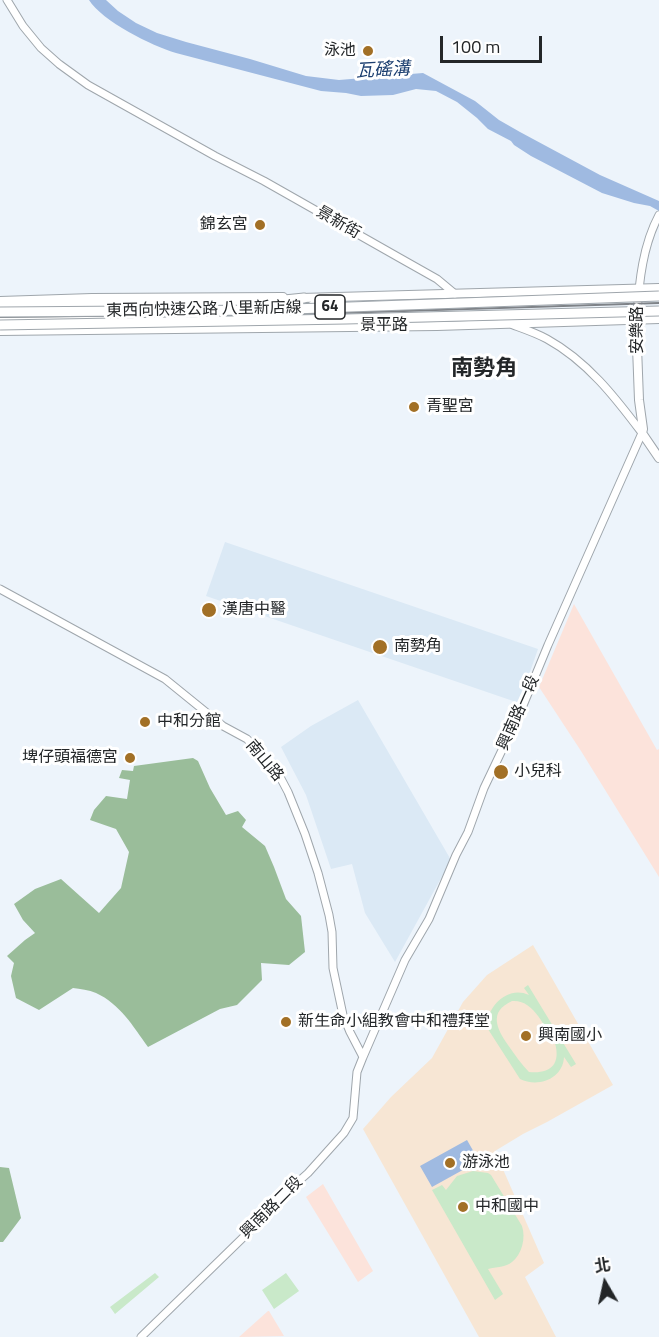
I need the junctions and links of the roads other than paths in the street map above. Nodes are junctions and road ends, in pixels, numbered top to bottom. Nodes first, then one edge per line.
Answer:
1 (7, 0) edge
2 (659, 216) edge
3 (639, 288) junction
4 (659, 288) edge
5 (455, 294) junction
6 (659, 296) edge
7 (304, 298) junction
8 (327, 298) junction
9 (0, 301) edge
10 (0, 306) edge
11 (659, 310) edge
12 (0, 312) edge
13 (0, 317) edge
14 (659, 319) edge
15 (636, 320) junction
16 (511, 324) junction
17 (0, 326) edge
18 (0, 331) edge
19 (642, 433) junction
20 (659, 458) edge
21 (0, 589) edge
22 (363, 1057) junction
23 (141, 1337) edge

1 - 5 street, 景新街
2 - 3 street, 安樂路
3 - 4 main road, 景平路
3 - 5 main road, 景平路
3 - 15 street, 安樂路
5 - 8 main road, 景平路
5 - 16 main road, 景新街
6 - 12 highway, 東西向快速公路 八里新店線 / 64, bridge
7 - 8 main road, 景平路
7 - 9 main road, 景平路
7 - 10 highway
8 - 13 main road, 景平路
11 - 17 highway, 東西向快速公路 八里新店線 / 64, bridge
14 - 15 main road, 景平路
15 - 16 main road, 景平路
15 - 19 main road, 安樂路
16 - 18 main road, 景平路
16 - 19 street, 景新街
19 - 20 main road, 景新街
19 - 22 street, 興南路一段
21 - 22 street, 南山路
22 - 23 street, 興南路二段

